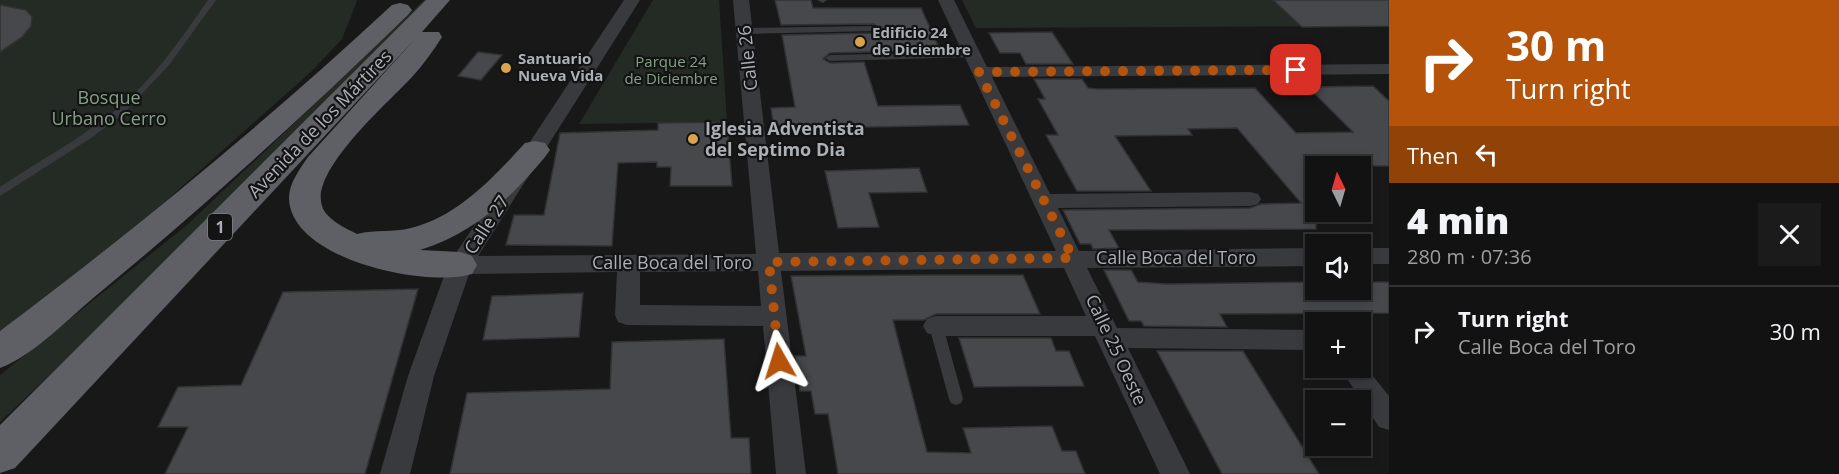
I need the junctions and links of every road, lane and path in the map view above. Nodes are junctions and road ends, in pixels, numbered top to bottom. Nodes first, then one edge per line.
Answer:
1 (212, 0) edge
2 (410, 0) edge
3 (439, 0) edge
4 (459, 0) edge
5 (632, 0) edge
6 (741, 0) edge
7 (946, 0) edge
8 (371, 9) dead end
9 (874, 29) dead end
10 (745, 31) junction
11 (356, 53) junction
12 (830, 58) dead end
13 (975, 63) junction
14 (1389, 69) edge
15 (535, 150) junction
16 (0, 192) edge
17 (1250, 199) dead end
18 (1044, 201) junction
19 (333, 235) junction
20 (1371, 256) edge
21 (1389, 256) edge
22 (1305, 257) edge
23 (1073, 258) junction
24 (769, 262) junction
25 (629, 263) junction
26 (460, 265) junction
27 (775, 316) junction
28 (936, 326) joint
29 (1107, 332) junction
30 (1305, 340) edge
31 (0, 352) edge
32 (1360, 378) edge
33 (956, 399) dead end
34 (1389, 418) edge
35 (0, 454) edge
36 (395, 474) edge
37 (791, 474) edge
38 (1175, 474) edge

1 - 16 lane
2 - 11 highway, Avenida de los Mártires / 1
3 - 35 highway, Avenida de los Mártires / 1
4 - 19 highway
5 - 15 street, Calle 27
6 - 10 street, Calle 26
7 - 13 street, Calle 25 Oeste
8 - 11 highway
9 - 10 lane
10 - 24 street, Calle 26
11 - 31 highway, Avenida de los Mártires / 1
12 - 13 lane
13 - 14 street
13 - 18 street, Calle 25 Oeste
15 - 19 highway
15 - 26 street, Calle 27
17 - 18 street
18 - 23 street, Calle 25 Oeste
19 - 26 highway
20 - 21 street
22 - 23 street, Calle Boca del Toro
23 - 24 street, Calle Boca del Toro
23 - 29 street, Calle 25 Oeste
24 - 25 street, Calle Boca del Toro
24 - 27 street, Calle 26
25 - 26 street, Calle Boca del Toro
25 - 27 street
26 - 36 street, Calle 27
27 - 37 street, Calle 26
28 - 29 street
28 - 33 lane
29 - 30 street
29 - 38 street, Calle 25 Oeste
32 - 34 street

